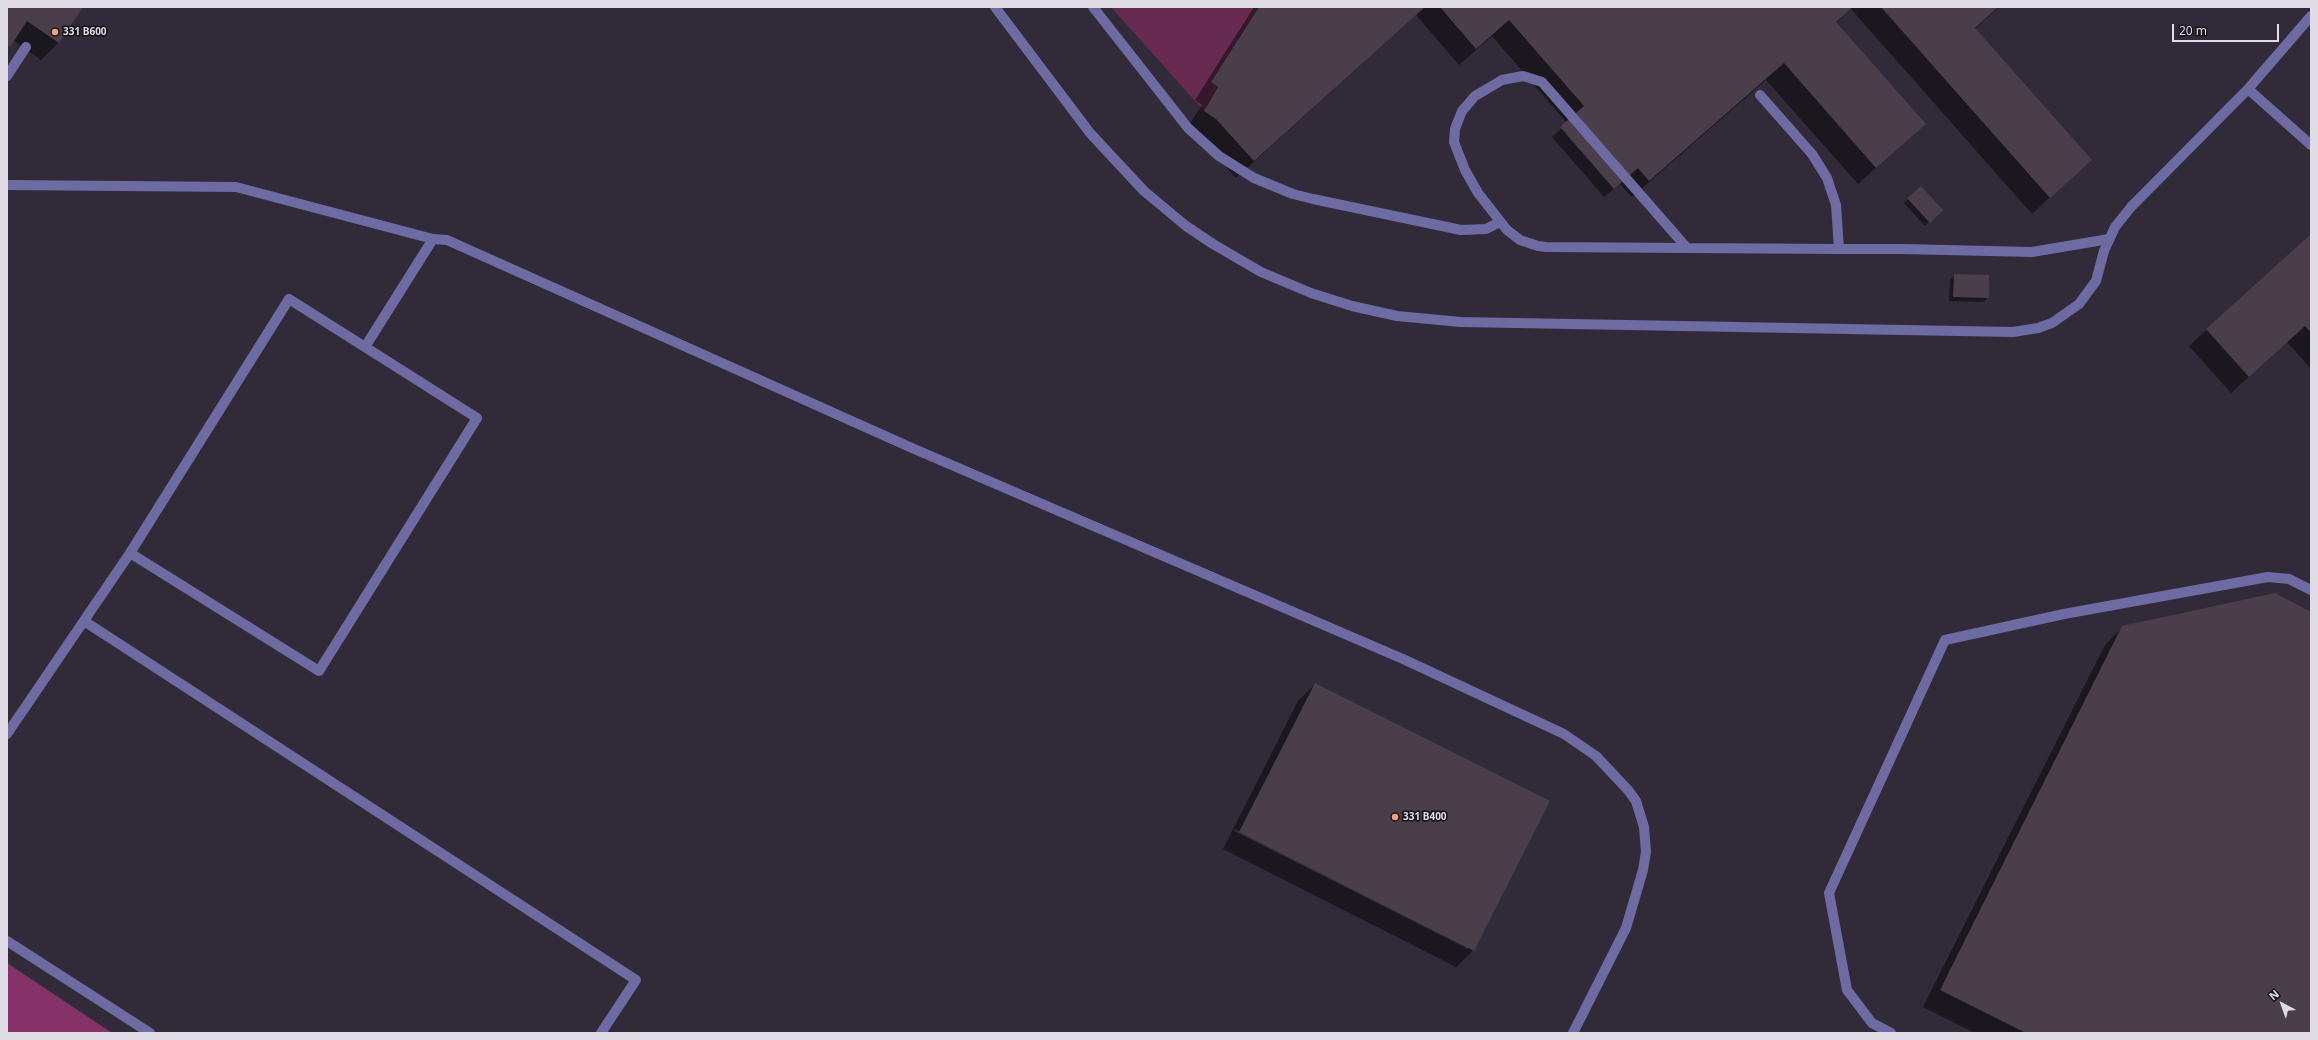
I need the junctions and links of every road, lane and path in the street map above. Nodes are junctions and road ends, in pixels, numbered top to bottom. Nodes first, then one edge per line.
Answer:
1 (995, 7) edge
2 (1093, 7) edge
3 (2311, 16) edge
4 (26, 47) dead end
5 (7, 76) edge
6 (2248, 89) junction
7 (1760, 95) dead end
8 (2311, 145) edge
9 (7, 185) edge
10 (1500, 222) junction
11 (433, 239) junction
12 (2109, 239) junction
13 (1687, 248) junction
14 (1839, 249) junction
15 (365, 347) junction
16 (130, 553) junction
17 (2311, 590) edge
18 (84, 621) junction
19 (7, 734) edge
20 (7, 941) edge
21 (150, 1033) edge
22 (601, 1033) edge
23 (1573, 1033) edge
24 (1891, 1033) edge

1 - 12 lane
2 - 10 lane
3 - 6 lane
4 - 5 lane
6 - 8 lane
6 - 12 lane
7 - 14 lane
9 - 11 lane
10 - 13 lane
10 - 13 lane
11 - 15 lane
11 - 23 lane
12 - 14 lane
13 - 14 lane
15 - 16 lane
15 - 16 lane
16 - 18 lane
17 - 24 lane
18 - 19 lane
18 - 22 lane
20 - 21 lane

